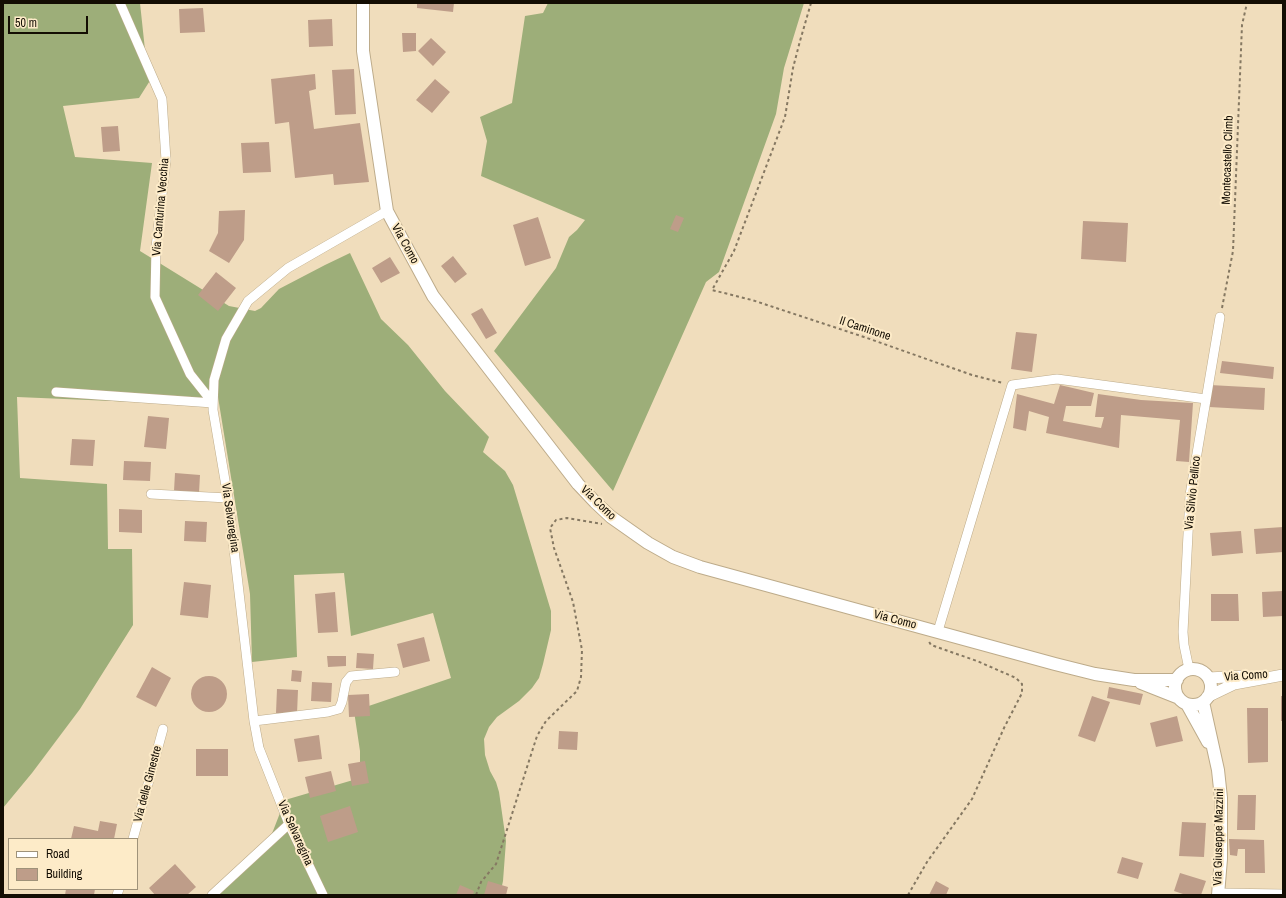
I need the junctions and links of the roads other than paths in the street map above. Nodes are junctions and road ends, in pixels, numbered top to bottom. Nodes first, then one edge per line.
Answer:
1 (120, 3) edge
2 (363, 3) edge
3 (387, 211) junction
4 (1220, 317) road end
5 (56, 392) dead end
6 (1206, 399) junction
7 (213, 403) junction
8 (151, 494) dead end
9 (228, 498) junction
10 (938, 631) junction
11 (1189, 670) junction
12 (395, 672) dead end
13 (1283, 674) edge
14 (1209, 678) junction
15 (1134, 680) junction
16 (1177, 680) junction
17 (1205, 700) junction
18 (1183, 701) junction
19 (254, 721) junction
20 (163, 729) dead end
21 (1215, 755) junction
22 (289, 824) junction
23 (133, 838) edge
24 (1218, 894) edge
25 (1283, 894) edge
26 (212, 895) edge
27 (323, 895) edge

1 - 7 street, Via Canturina Vecchia
2 - 3 main road, Via Como
3 - 7 street, Via Selvaregina
3 - 10 main road, Via Como
4 - 6 street, Via Silvio Pellico
5 - 7 street
6 - 10 street
6 - 11 street, Via Silvio Pellico
7 - 9 street, Via Selvaregina
8 - 9 street
9 - 19 street, Via Selvaregina
10 - 15 main road, Via Como
11 - 14 main road
11 - 16 main road
12 - 19 street
13 - 14 street, Via Como
13 - 17 street, Via Como
14 - 17 main road
15 - 16 main road, Via Como
15 - 18 main road, Via Como
16 - 18 main road
17 - 18 main road
17 - 21 main road, Via Giuseppe Mazzini
18 - 21 main road, Via Giuseppe Mazzini
19 - 22 street, Via Selvaregina
20 - 23 street, Via delle Ginestre
21 - 24 main road, Via Giuseppe Mazzini
22 - 26 street
22 - 27 street, Via Selvaregina
24 - 25 street

